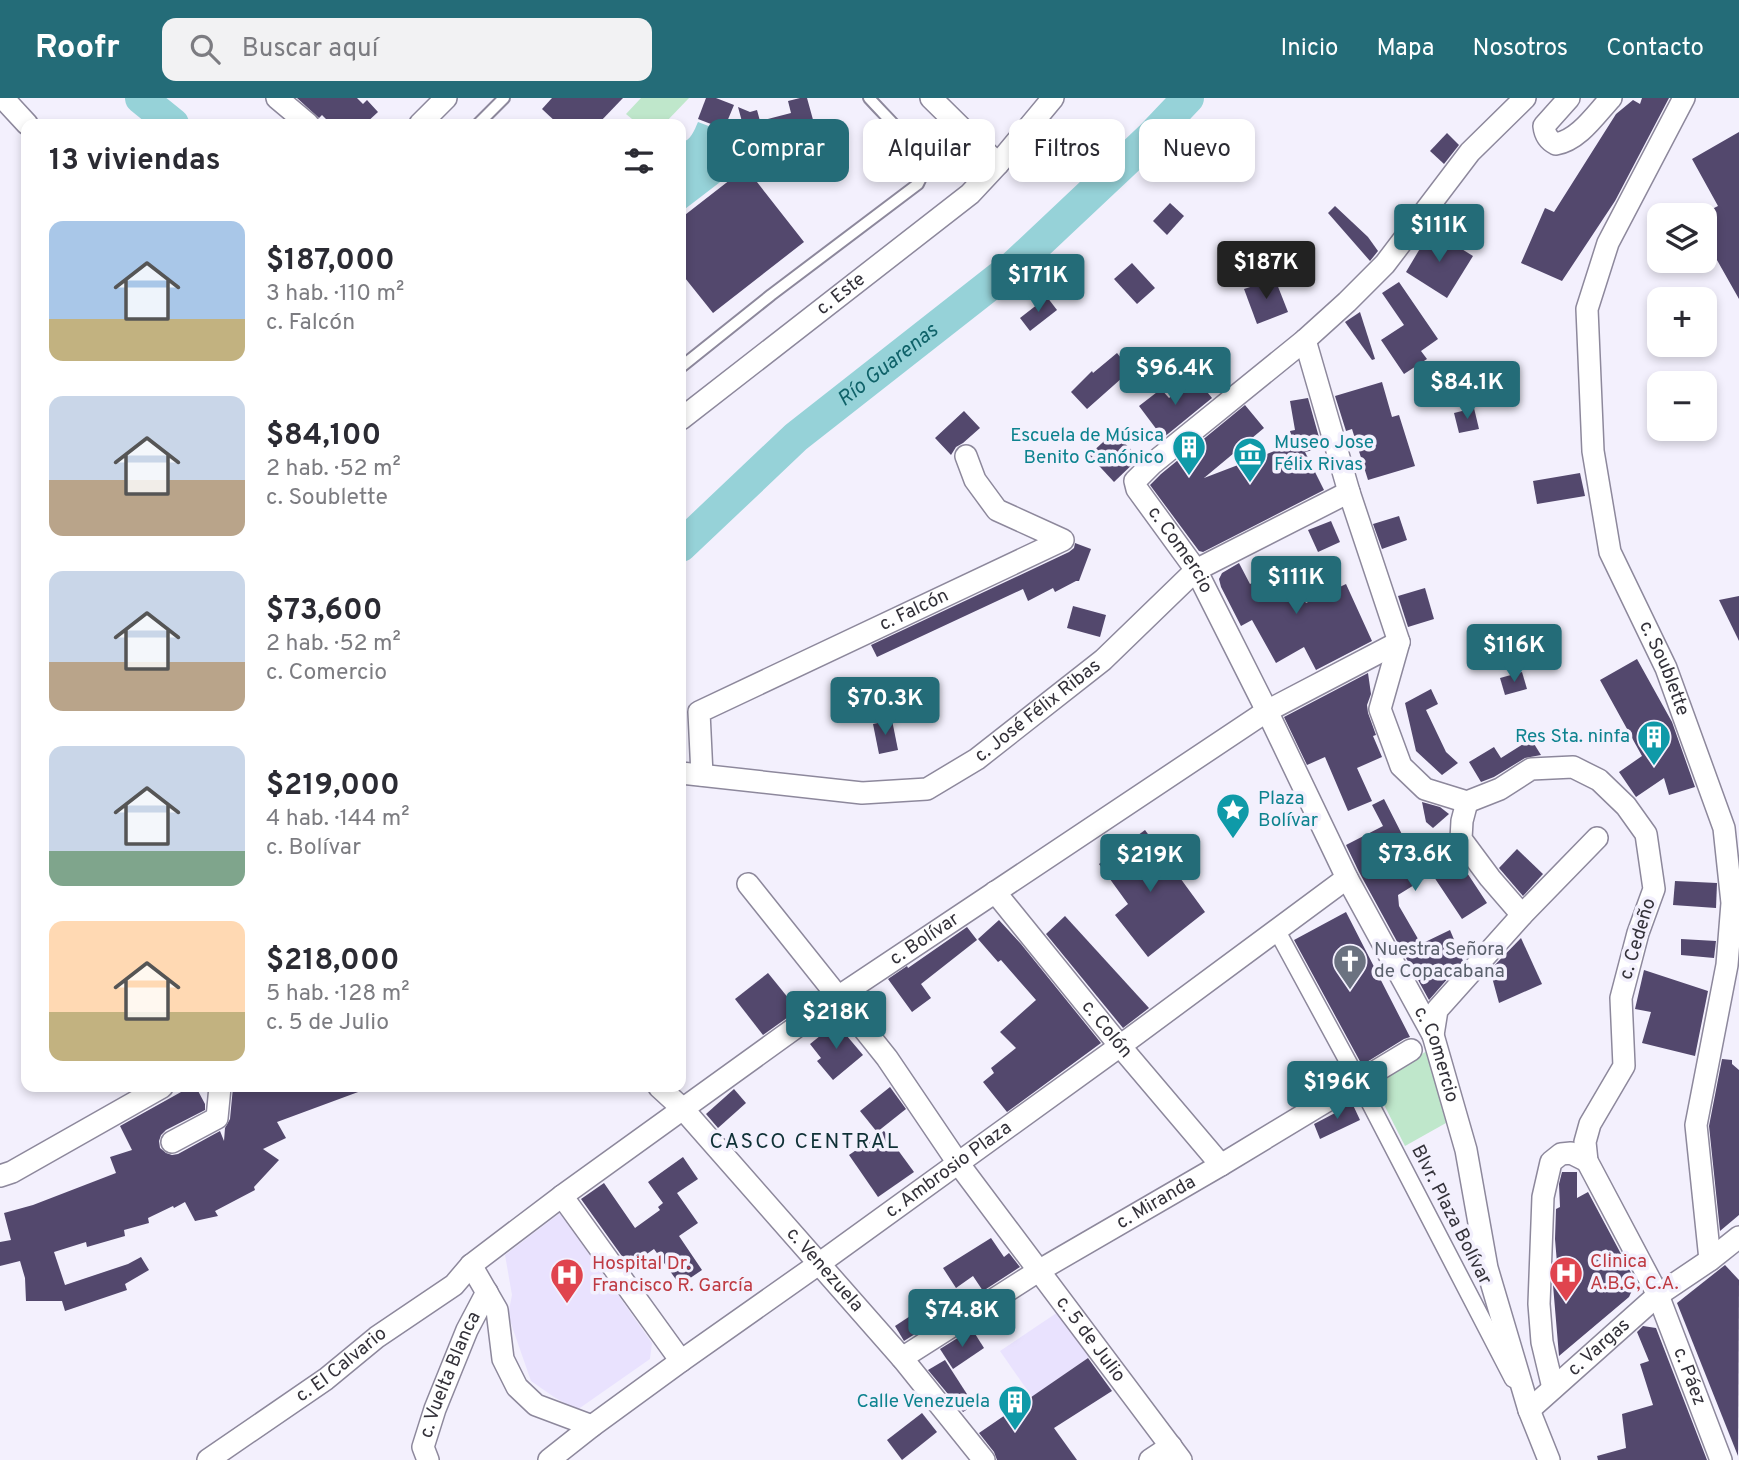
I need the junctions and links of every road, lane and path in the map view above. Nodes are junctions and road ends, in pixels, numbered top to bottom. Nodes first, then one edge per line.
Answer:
1 (3, 98) edge
2 (277, 98) edge
3 (446, 98) edge
4 (504, 98) edge
5 (869, 98) edge
6 (930, 98) edge
7 (1053, 98) edge
8 (1525, 98) edge
9 (1569, 98) edge
10 (1611, 98) edge
11 (1684, 98) edge
12 (22, 119) edge
13 (302, 119) edge
14 (425, 119) edge
15 (483, 119) edge
16 (998, 164) junction
17 (1305, 340) junction
18 (686, 362) edge
19 (686, 415) edge
20 (966, 456) dead end
21 (1349, 492) junction
22 (1196, 570) junction
23 (1399, 642) junction
24 (1267, 711) junction
25 (686, 773) edge
26 (702, 775) junction
27 (1467, 802) junction
28 (1597, 838) dead end
29 (1347, 878) junction
30 (748, 884) dead end
31 (995, 892) junction
32 (1522, 915) junction
33 (1276, 929) junction
34 (838, 997) junction
35 (1433, 1035) junction
36 (1120, 1046) junction
37 (1411, 1050) dead end
38 (1359, 1082) junction
39 (153, 1092) edge
40 (220, 1092) edge
41 (664, 1092) edge
42 (683, 1110) junction
43 (172, 1142) dead end
44 (1587, 1161) junction
45 (958, 1163) junction
46 (1221, 1165) junction
47 (0, 1176) edge
48 (562, 1196) junction
49 (1739, 1237) edge
50 (1710, 1260) junction
51 (820, 1263) junction
52 (471, 1265) junction
53 (1040, 1270) junction
54 (487, 1292) junction
55 (1658, 1295) junction
56 (902, 1358) junction
57 (681, 1361) junction
58 (1553, 1388) junction
59 (1529, 1410) junction
60 (592, 1426) junction
61 (1176, 1453) edge
62 (208, 1460) edge
63 (428, 1460) edge
64 (549, 1460) edge
65 (984, 1460) edge
66 (1150, 1460) edge
67 (1549, 1460) edge
68 (1721, 1460) edge

1 - 12 street
2 - 13 street
3 - 14 street
4 - 15 lane
5 - 18 lane
6 - 16 street
7 - 16 street, c. Este
8 - 17 street
9 - 10 street
11 - 50 street, c. Soublette
16 - 19 street, c. Este
17 - 21 street
17 - 22 street, c. Comercio
20 - 26 street, c. Falcón
21 - 22 street, c. José Félix Ribas
21 - 23 street
22 - 24 street, c. Comercio
22 - 26 street, c. José Félix Ribas
23 - 24 street, c. Bolívar
23 - 27 street
24 - 29 street, c. Comercio
24 - 31 street, c. Bolívar
25 - 26 street, c. José Félix Ribas
27 - 32 street
27 - 44 street, c. Cedeño
28 - 32 street
29 - 33 street, c. Ambrosio Plaza
29 - 35 street, c. Comercio
30 - 34 street, c. 5 de Julio
31 - 34 street, c. Bolívar
31 - 36 street, c. Colón
32 - 35 street
33 - 36 street, c. Ambrosio Plaza
33 - 38 street, Blvr. Plaza Bolívar
34 - 42 street, c. Bolívar
34 - 45 street, c. 5 de Julio
35 - 59 street, c. Comercio
36 - 45 street, c. Ambrosio Plaza
36 - 46 street, c. Colón
37 - 38 street, c. Miranda
38 - 46 street, c. Miranda
38 - 59 street, Blvr. Plaza Bolívar
39 - 47 street
40 - 43 street
41 - 42 street, c. Venezuela
42 - 48 street, c. Bolívar
42 - 51 street, c. Venezuela
44 - 55 street
44 - 58 street
45 - 51 street, c. Ambrosio Plaza
45 - 53 street, c. 5 de Julio
46 - 53 street, c. Miranda
48 - 52 street, c. Bolívar
48 - 57 street
49 - 50 street, c. Vargas
50 - 55 street, c. Vargas
51 - 56 street, c. Venezuela
51 - 57 street, c. Ambrosio Plaza
52 - 54 street
52 - 62 street, c. El Calvario
53 - 56 street, c. Miranda
53 - 61 street, c. 5 de Julio
54 - 60 street
54 - 63 street, c. Vuelta Blanca
55 - 58 street, c. Vargas
55 - 68 street, c. Páez
56 - 65 street, c. Venezuela
57 - 60 street, c. Ambrosio Plaza
58 - 59 street, c. Vargas
59 - 67 street, c. Comercio
60 - 64 street, c. Ambrosio Plaza
61 - 66 street

